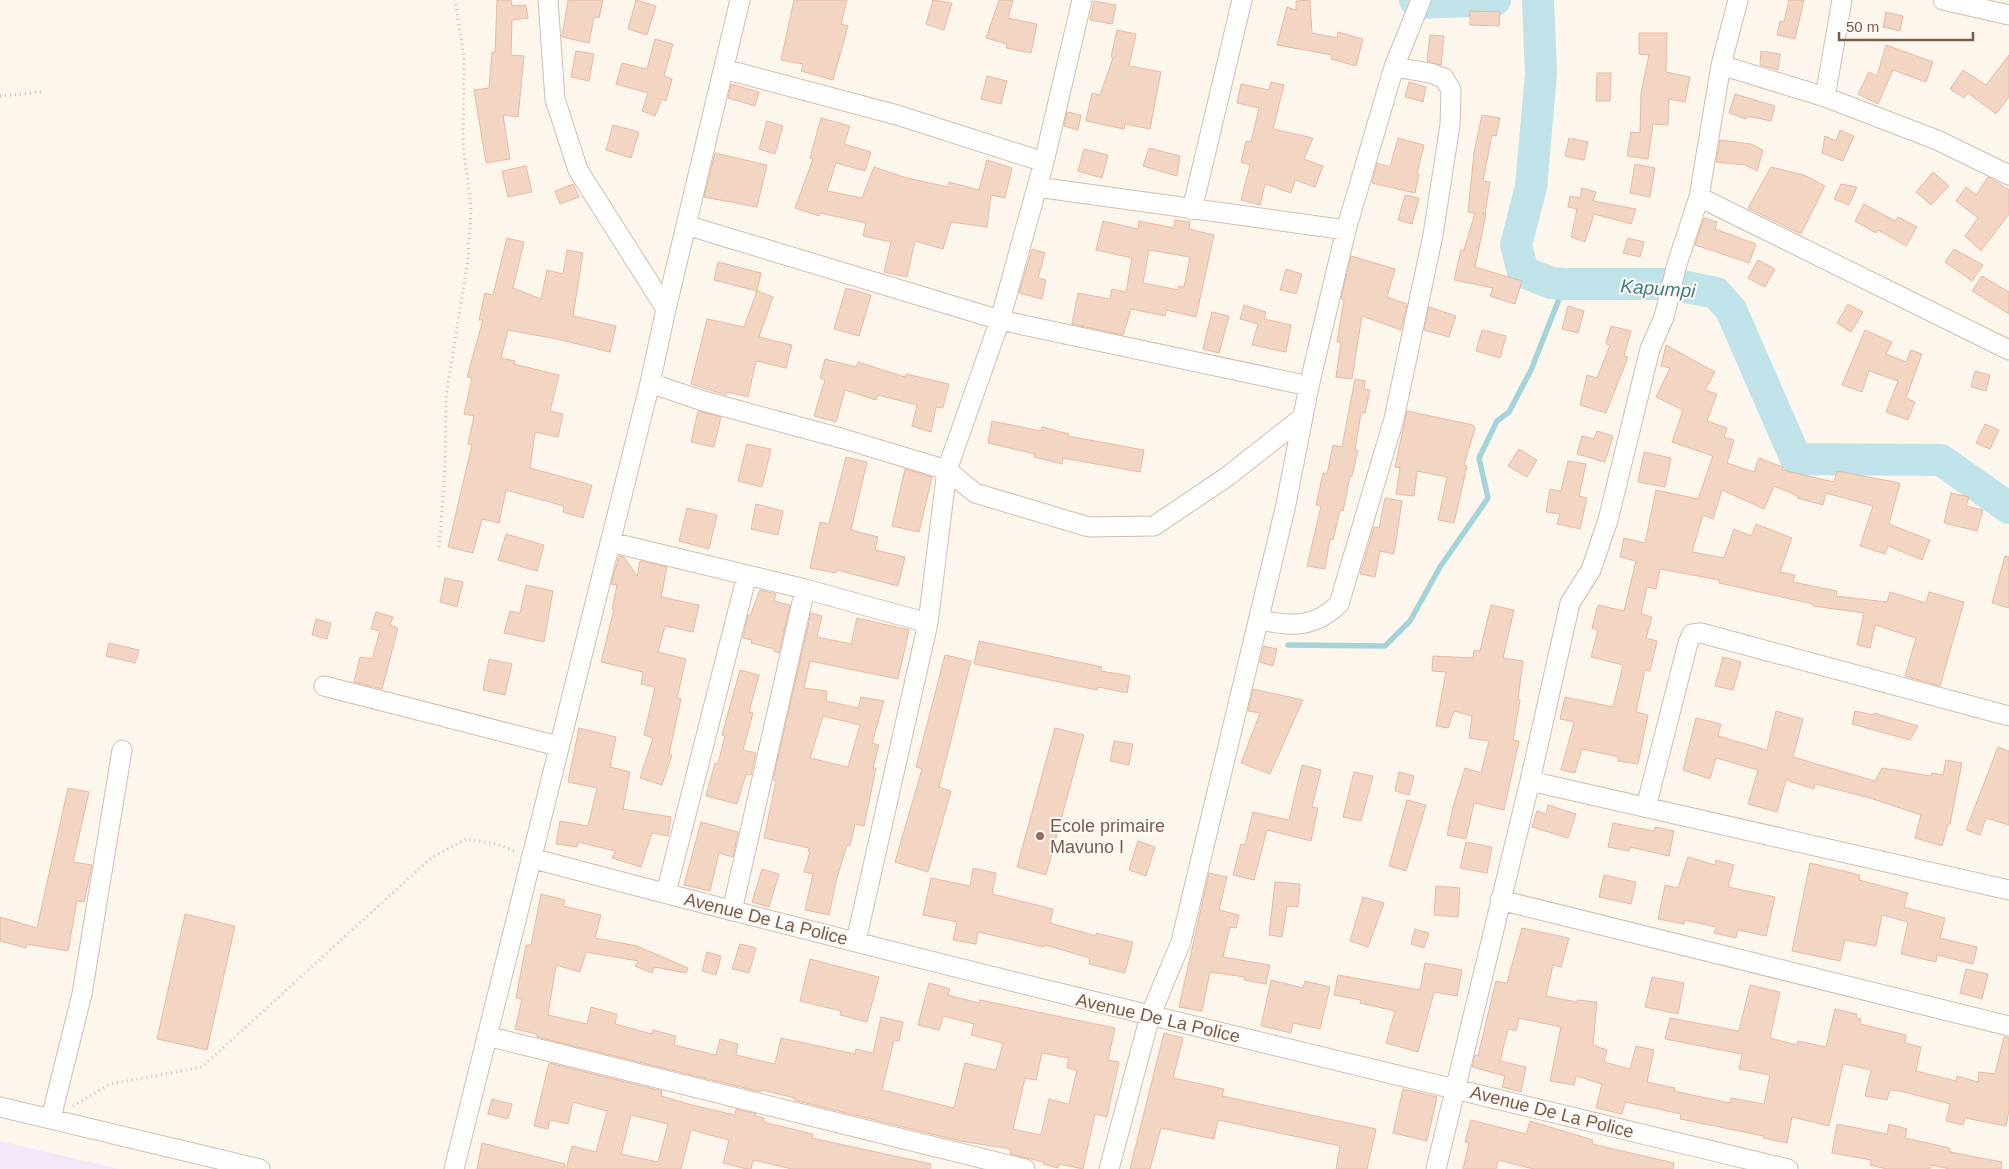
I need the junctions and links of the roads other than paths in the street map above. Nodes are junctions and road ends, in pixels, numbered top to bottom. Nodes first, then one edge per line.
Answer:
1 (548, 0) edge
2 (740, 0) edge
3 (1082, 0) edge
4 (1242, 0) edge
5 (1421, 0) edge
6 (1738, 0) edge
7 (1842, 0) edge
8 (1943, 0) edge
9 (2009, 15) edge
10 (1721, 65) junction
11 (1394, 67) junction
12 (724, 69) junction
13 (1825, 97) junction
14 (1044, 162) junction
15 (2009, 174) edge
16 (1037, 186) junction
17 (1699, 197) junction
18 (1192, 210) junction
19 (686, 225) junction
20 (1346, 230) junction
21 (666, 309) junction
22 (1000, 320) junction
23 (2009, 350) edge
24 (650, 383) junction
25 (1309, 386) junction
26 (1303, 417) junction
27 (946, 470) junction
28 (610, 542) junction
29 (747, 575) junction
30 (805, 589) junction
31 (1259, 620) junction
32 (928, 623) junction
33 (324, 686) dead end
34 (2009, 716) edge
35 (558, 746) junction
36 (122, 750) dead end
37 (1530, 781) junction
38 (1646, 807) junction
39 (531, 858) junction
40 (2009, 890) edge
41 (666, 893) junction
42 (1500, 900) junction
43 (732, 911) junction
44 (856, 941) junction
45 (1150, 1016) junction
46 (2009, 1026) edge
47 (487, 1036) junction
48 (1455, 1088) junction
49 (0, 1107) edge
50 (51, 1118) junction
51 (260, 1169) edge
52 (454, 1169) edge
53 (1025, 1169) edge
54 (1109, 1169) edge
55 (1436, 1169) edge
56 (1788, 1169) edge

1 - 21 street
2 - 12 street
3 - 14 street
4 - 18 street
5 - 11 street
6 - 10 street
7 - 13 street
8 - 9 street
10 - 13 street
10 - 17 street
11 - 20 street
11 - 31 street
12 - 14 street
12 - 19 street
13 - 15 street
14 - 16 street
16 - 18 street
16 - 22 street
17 - 23 street
17 - 37 street
18 - 20 street
19 - 21 street
19 - 22 street
20 - 25 street
21 - 24 street
22 - 25 street
22 - 27 street
24 - 27 street
24 - 28 street
25 - 26 street
26 - 27 street
26 - 31 street
27 - 32 street
28 - 29 street
28 - 35 street
29 - 30 street
29 - 41 street
30 - 32 street
30 - 43 street
31 - 45 street
32 - 44 street
33 - 35 street
34 - 38 street
35 - 39 street
36 - 50 street
37 - 38 street
37 - 42 street
38 - 40 street
39 - 41 street, Avenue De La Police
39 - 47 street
41 - 43 street, Avenue De La Police
42 - 46 street
42 - 48 street
43 - 44 street, Avenue De La Police
44 - 45 street, Avenue De La Police
45 - 48 street, Avenue De La Police
45 - 54 street
47 - 52 street
47 - 53 street
48 - 55 street
48 - 56 street, Avenue De La Police
49 - 50 street
50 - 51 street

